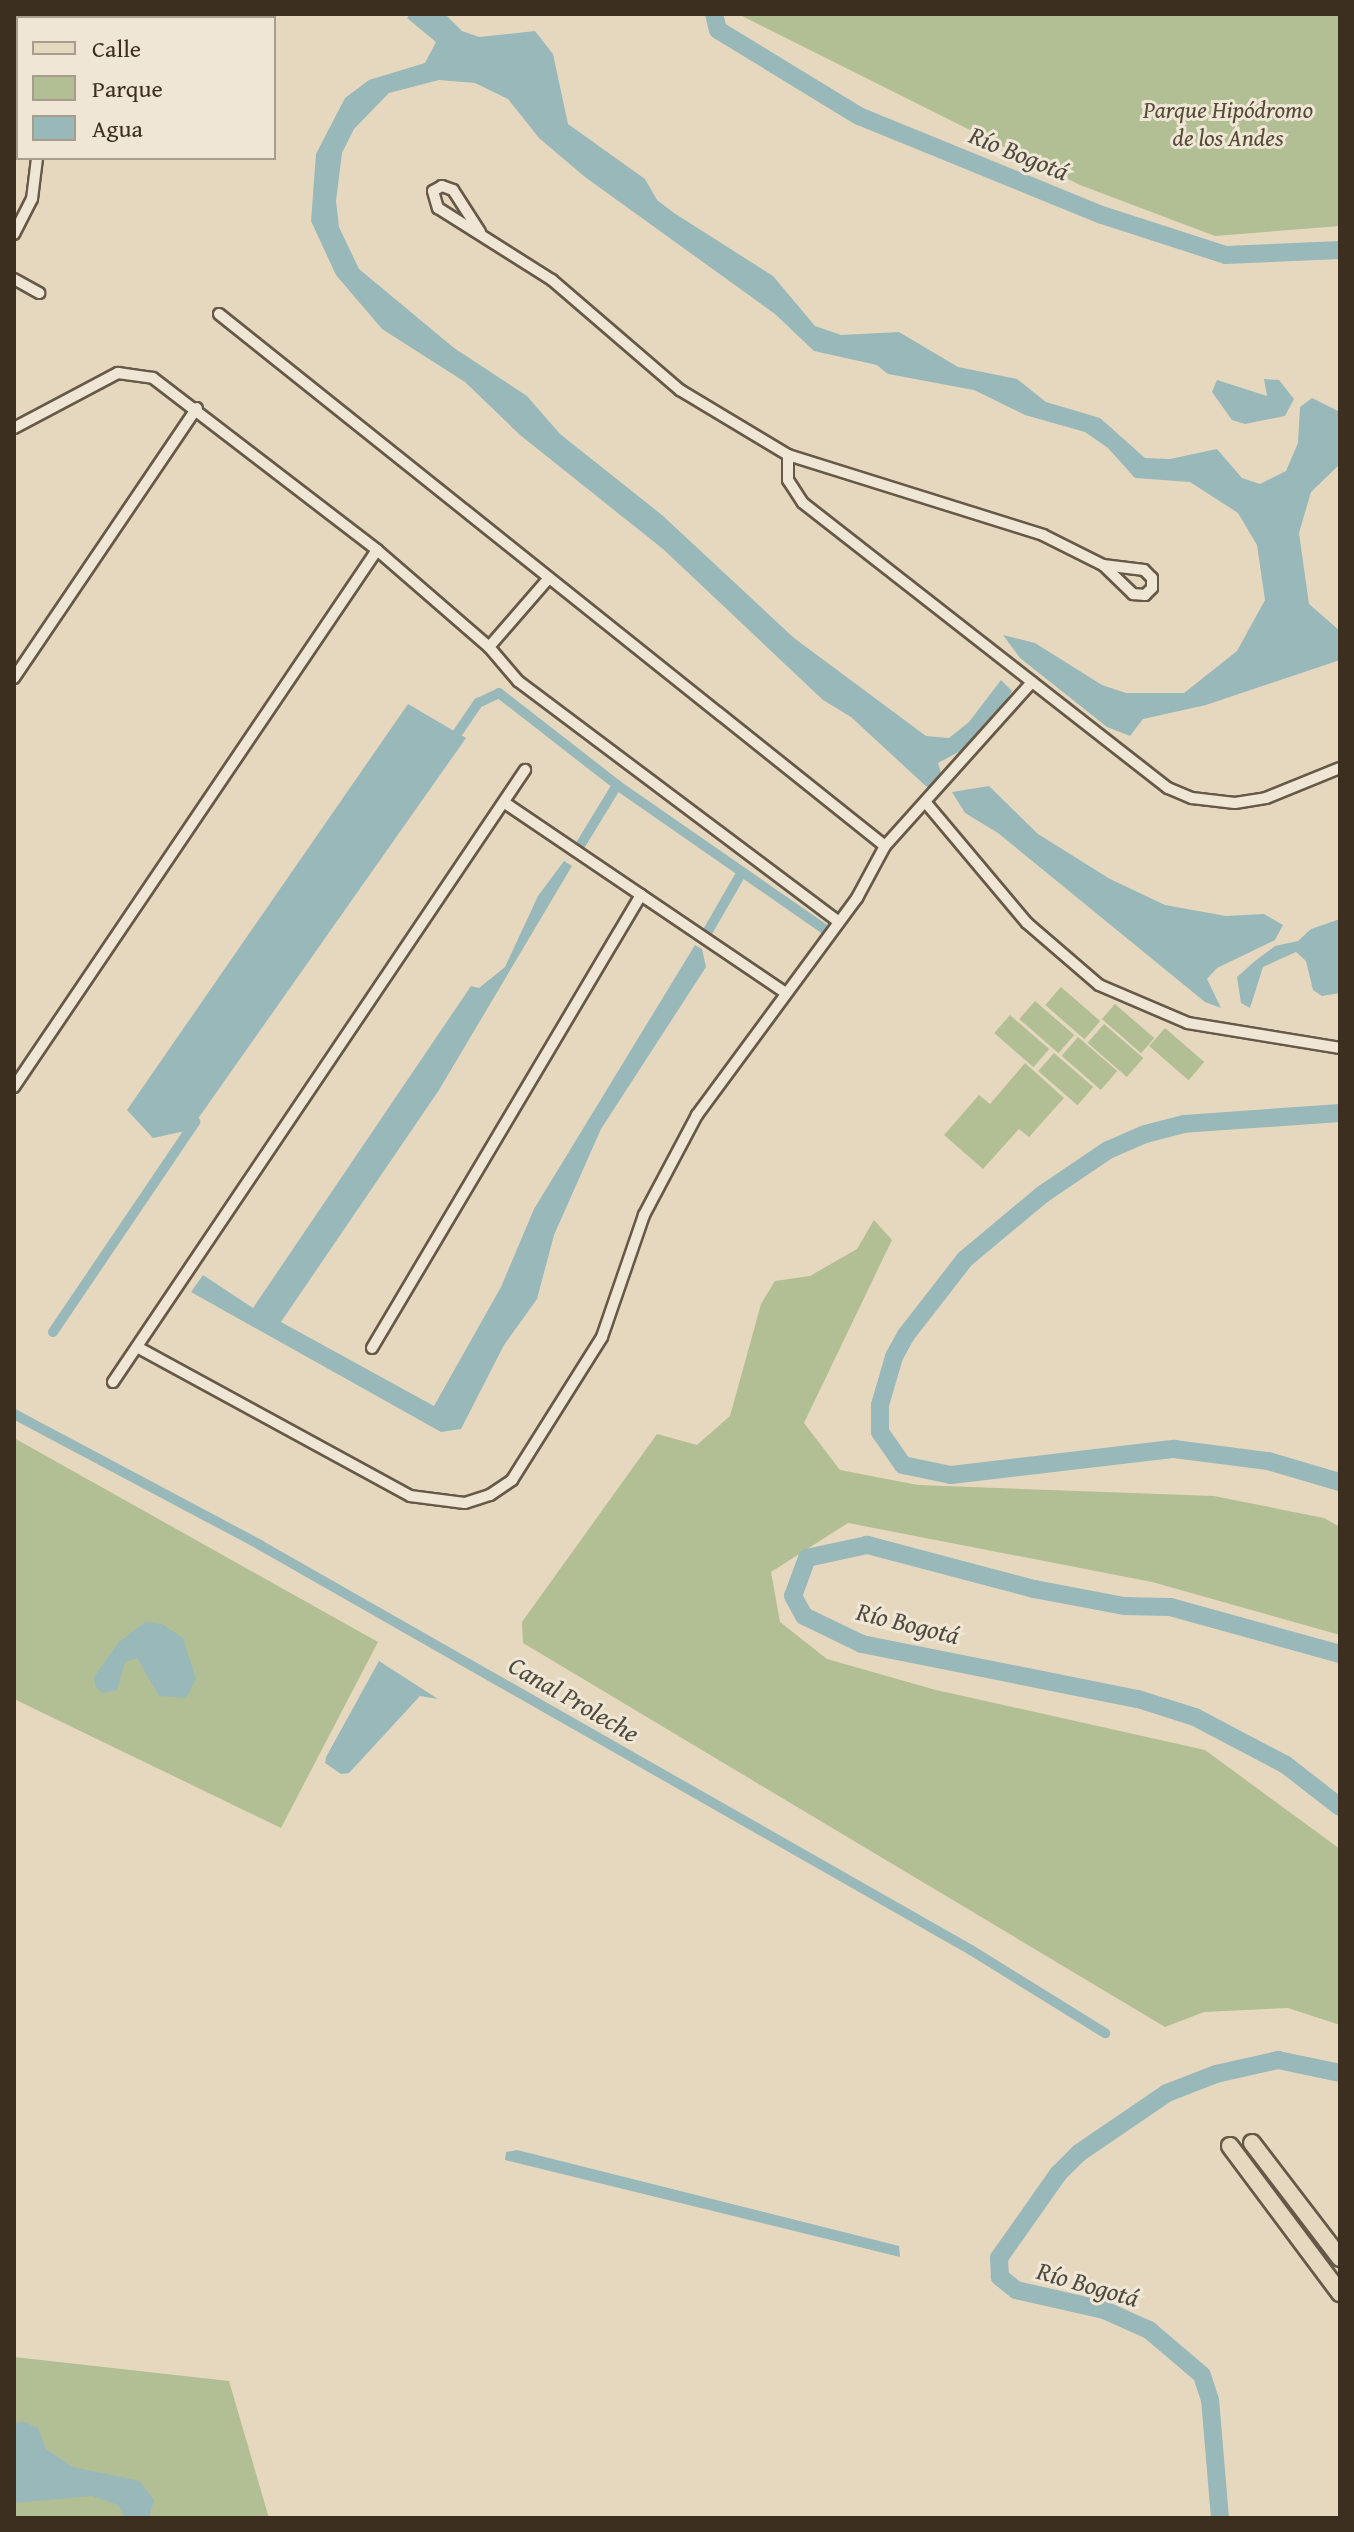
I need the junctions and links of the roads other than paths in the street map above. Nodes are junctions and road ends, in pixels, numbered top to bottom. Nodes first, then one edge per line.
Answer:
1 (37, 160) edge
2 (480, 232) junction
3 (14, 234) edge
4 (14, 279) edge
5 (39, 293) dead end
6 (219, 314) dead end
7 (197, 408) junction
8 (14, 428) edge
9 (788, 455) junction
10 (377, 550) junction
11 (1103, 565) junction
12 (549, 578) junction
13 (489, 647) junction
14 (14, 678) edge
15 (1032, 682) junction
16 (1340, 768) edge
17 (525, 770) dead end
18 (505, 803) junction
19 (927, 804) junction
20 (885, 846) junction
21 (641, 895) junction
22 (839, 922) junction
23 (784, 992) junction
24 (1340, 1048) edge
25 (14, 1087) edge
26 (137, 1347) junction
27 (372, 1348) dead end
28 (113, 1382) dead end
29 (1252, 2143) dead end
30 (1230, 2146) dead end
31 (1340, 2258) edge
32 (1340, 2293) edge

1 - 3 street
2 - 2 street
2 - 9 street
4 - 5 street
6 - 12 street
7 - 8 street
7 - 10 street
7 - 14 street
9 - 11 street
9 - 15 street
10 - 13 street
10 - 25 street
11 - 11 street
12 - 13 street
12 - 20 street
13 - 22 street
15 - 16 street
15 - 19 street
17 - 18 street
18 - 21 street
18 - 26 street
19 - 20 street
19 - 24 street
20 - 22 street
21 - 23 street
21 - 27 street
22 - 23 street
23 - 26 street
26 - 28 street
29 - 31 main road
30 - 32 main road

